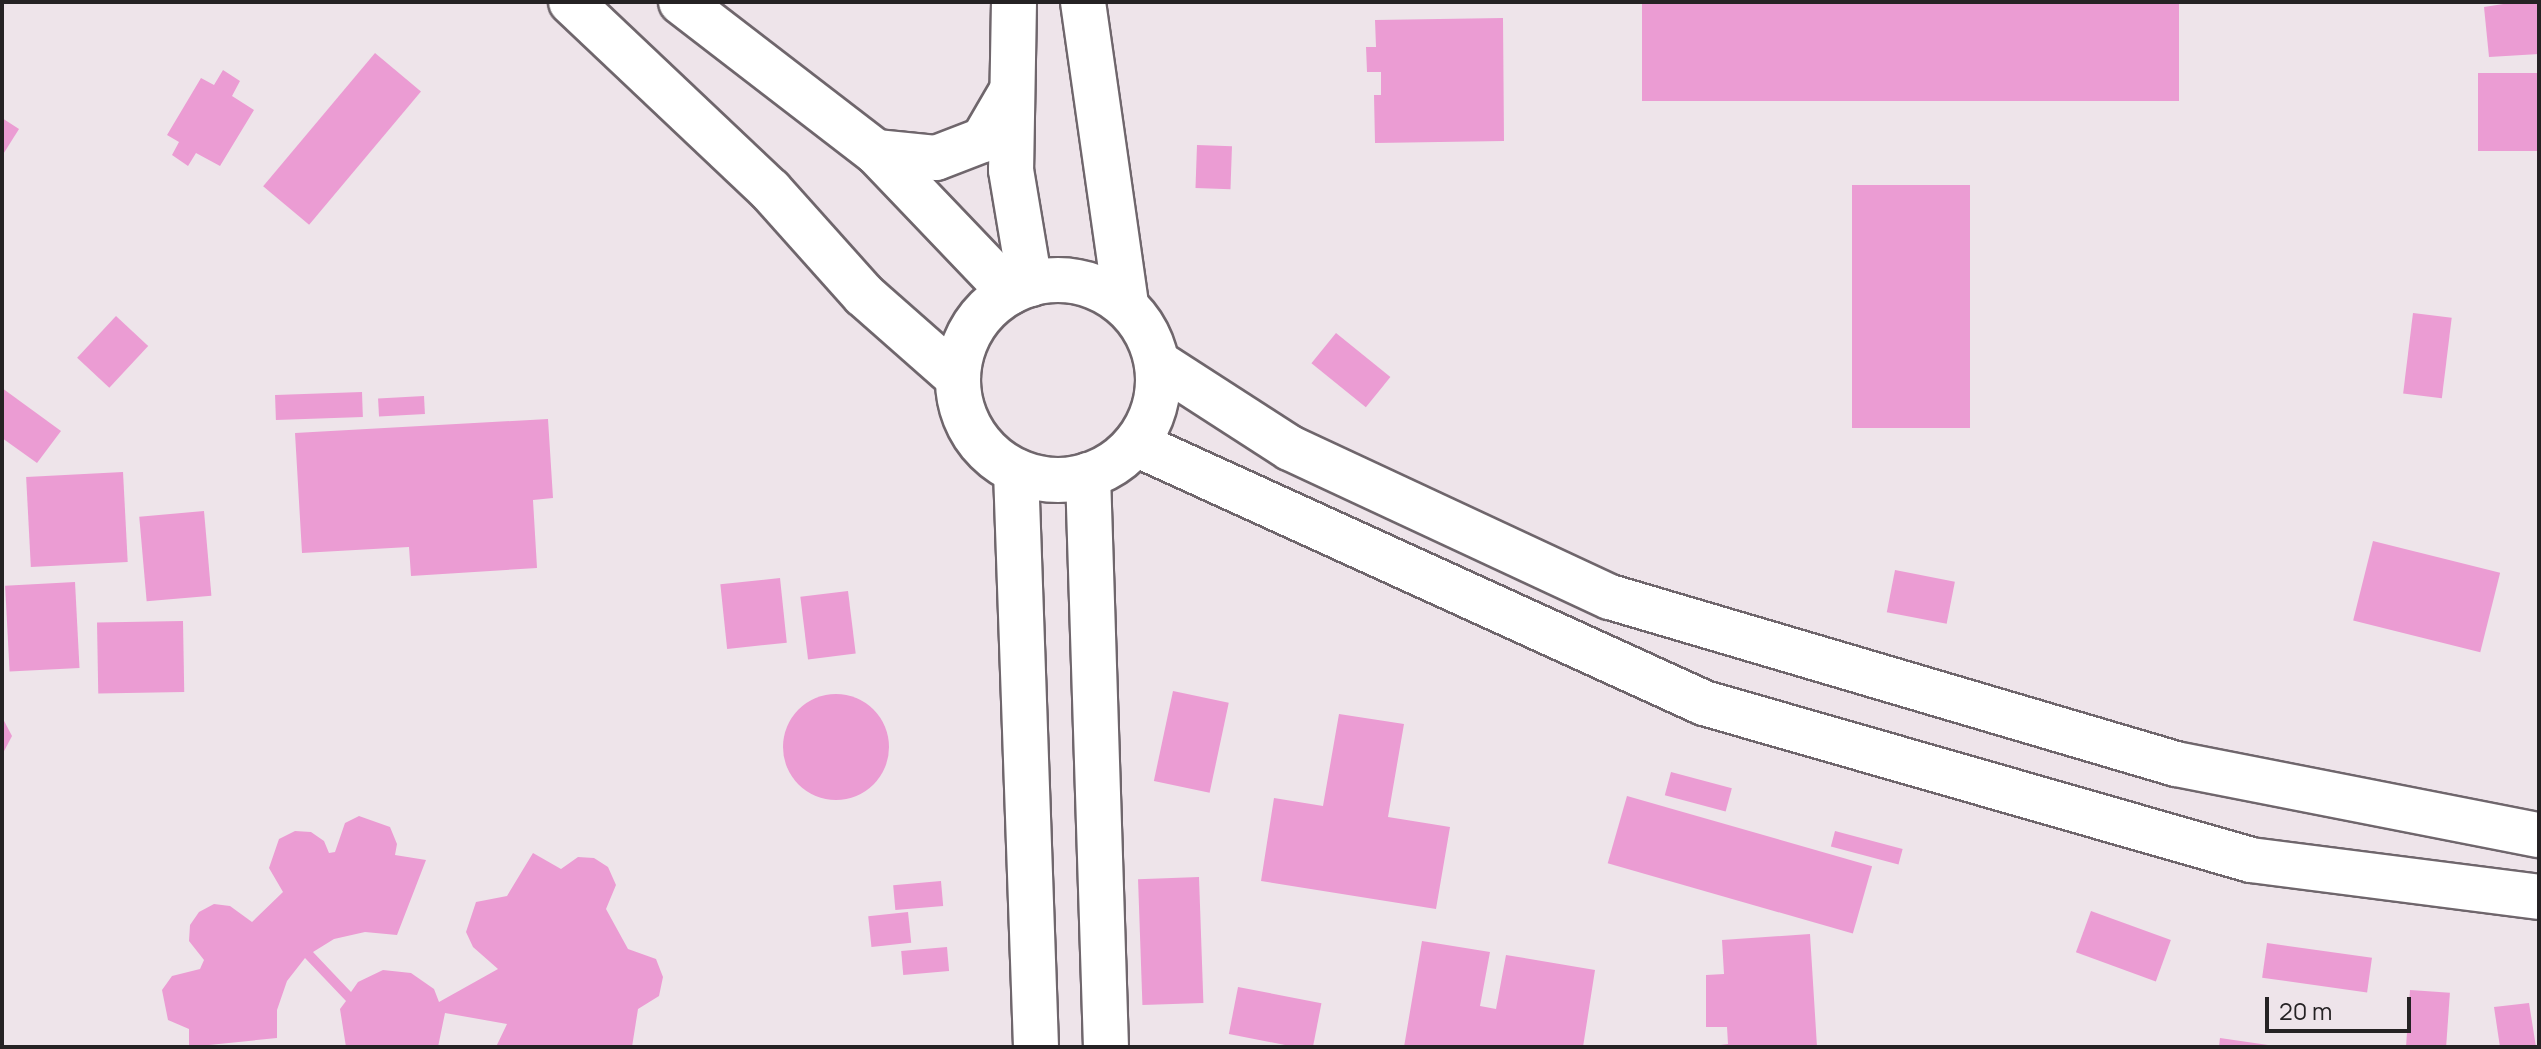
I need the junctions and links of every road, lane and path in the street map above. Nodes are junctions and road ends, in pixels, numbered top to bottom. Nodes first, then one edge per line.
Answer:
1 (571, 2) edge
2 (681, 2) edge
3 (1014, 2) edge
4 (1083, 2) edge
5 (1011, 92) junction
6 (876, 152) junction
7 (1020, 288) junction
8 (1126, 306) junction
9 (1158, 363) junction
10 (958, 378) junction
11 (1136, 444) junction
12 (1016, 471) junction
13 (1088, 475) junction
14 (2539, 835) edge
15 (2539, 897) edge
16 (1036, 1047) edge
17 (1106, 1047) edge

1 - 10 main road
2 - 6 main road
3 - 5 main road
4 - 8 main road
5 - 6 main road
5 - 7 main road
6 - 7 main road
7 - 8 main road
7 - 10 main road
8 - 9 main road
9 - 11 main road
9 - 14 main road
10 - 12 main road
11 - 13 main road
11 - 15 main road
12 - 13 main road
12 - 16 main road
13 - 17 main road

